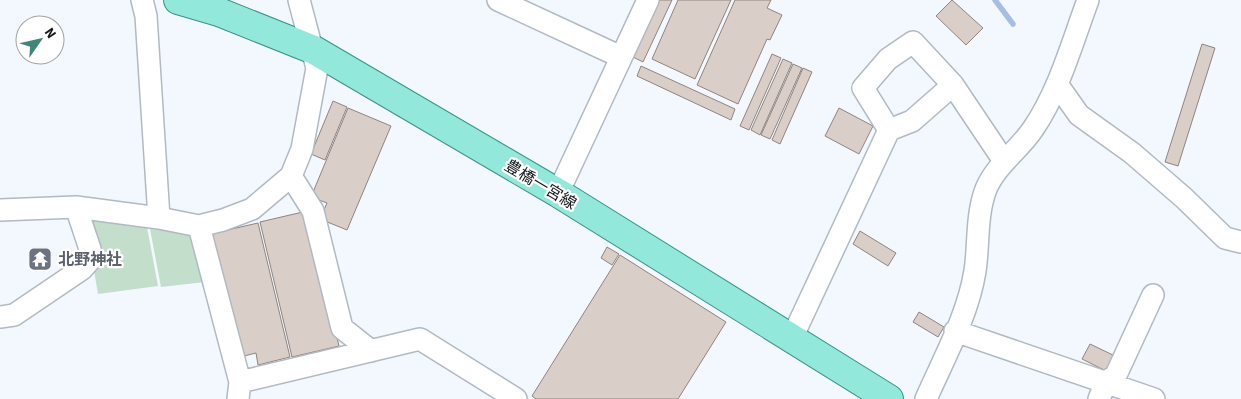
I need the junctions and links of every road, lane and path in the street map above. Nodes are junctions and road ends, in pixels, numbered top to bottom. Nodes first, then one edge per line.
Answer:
1 (142, 0) edge
2 (178, 0) edge
3 (299, 0) edge
4 (498, 0) edge
5 (648, 0) edge
6 (1088, 0) edge
7 (314, 50) junction
8 (621, 57) junction
9 (1057, 84) junction
10 (953, 86) junction
11 (889, 130) junction
12 (1004, 161) junction
13 (291, 176) junction
14 (558, 193) junction
15 (76, 207) junction
16 (0, 210) edge
17 (159, 218) junction
18 (199, 226) junction
19 (1241, 242) edge
20 (1153, 295) dead end
21 (0, 317) edge
22 (955, 331) junction
23 (791, 340) junction
24 (371, 351) junction
25 (1103, 390) edge
26 (239, 391) edge
27 (516, 399) edge
28 (889, 399) edge
29 (926, 399) edge
30 (1154, 399) edge

1 - 17 street
2 - 7 main road, 豊橋一宮線
3 - 7 street
4 - 8 street
5 - 8 street
6 - 9 street
7 - 13 street
7 - 14 main road, 豊橋一宮線
8 - 14 street
9 - 12 street
9 - 19 street
10 - 11 street
10 - 11 street
10 - 12 street
11 - 23 street
12 - 22 street
13 - 18 street
13 - 24 street
14 - 23 main road, 豊橋一宮線
15 - 16 street
15 - 17 street
15 - 21 street
17 - 18 street
18 - 26 street
20 - 25 street
22 - 25 street
22 - 29 street
23 - 28 main road, 豊橋一宮線
24 - 26 street
24 - 27 street
25 - 30 street

